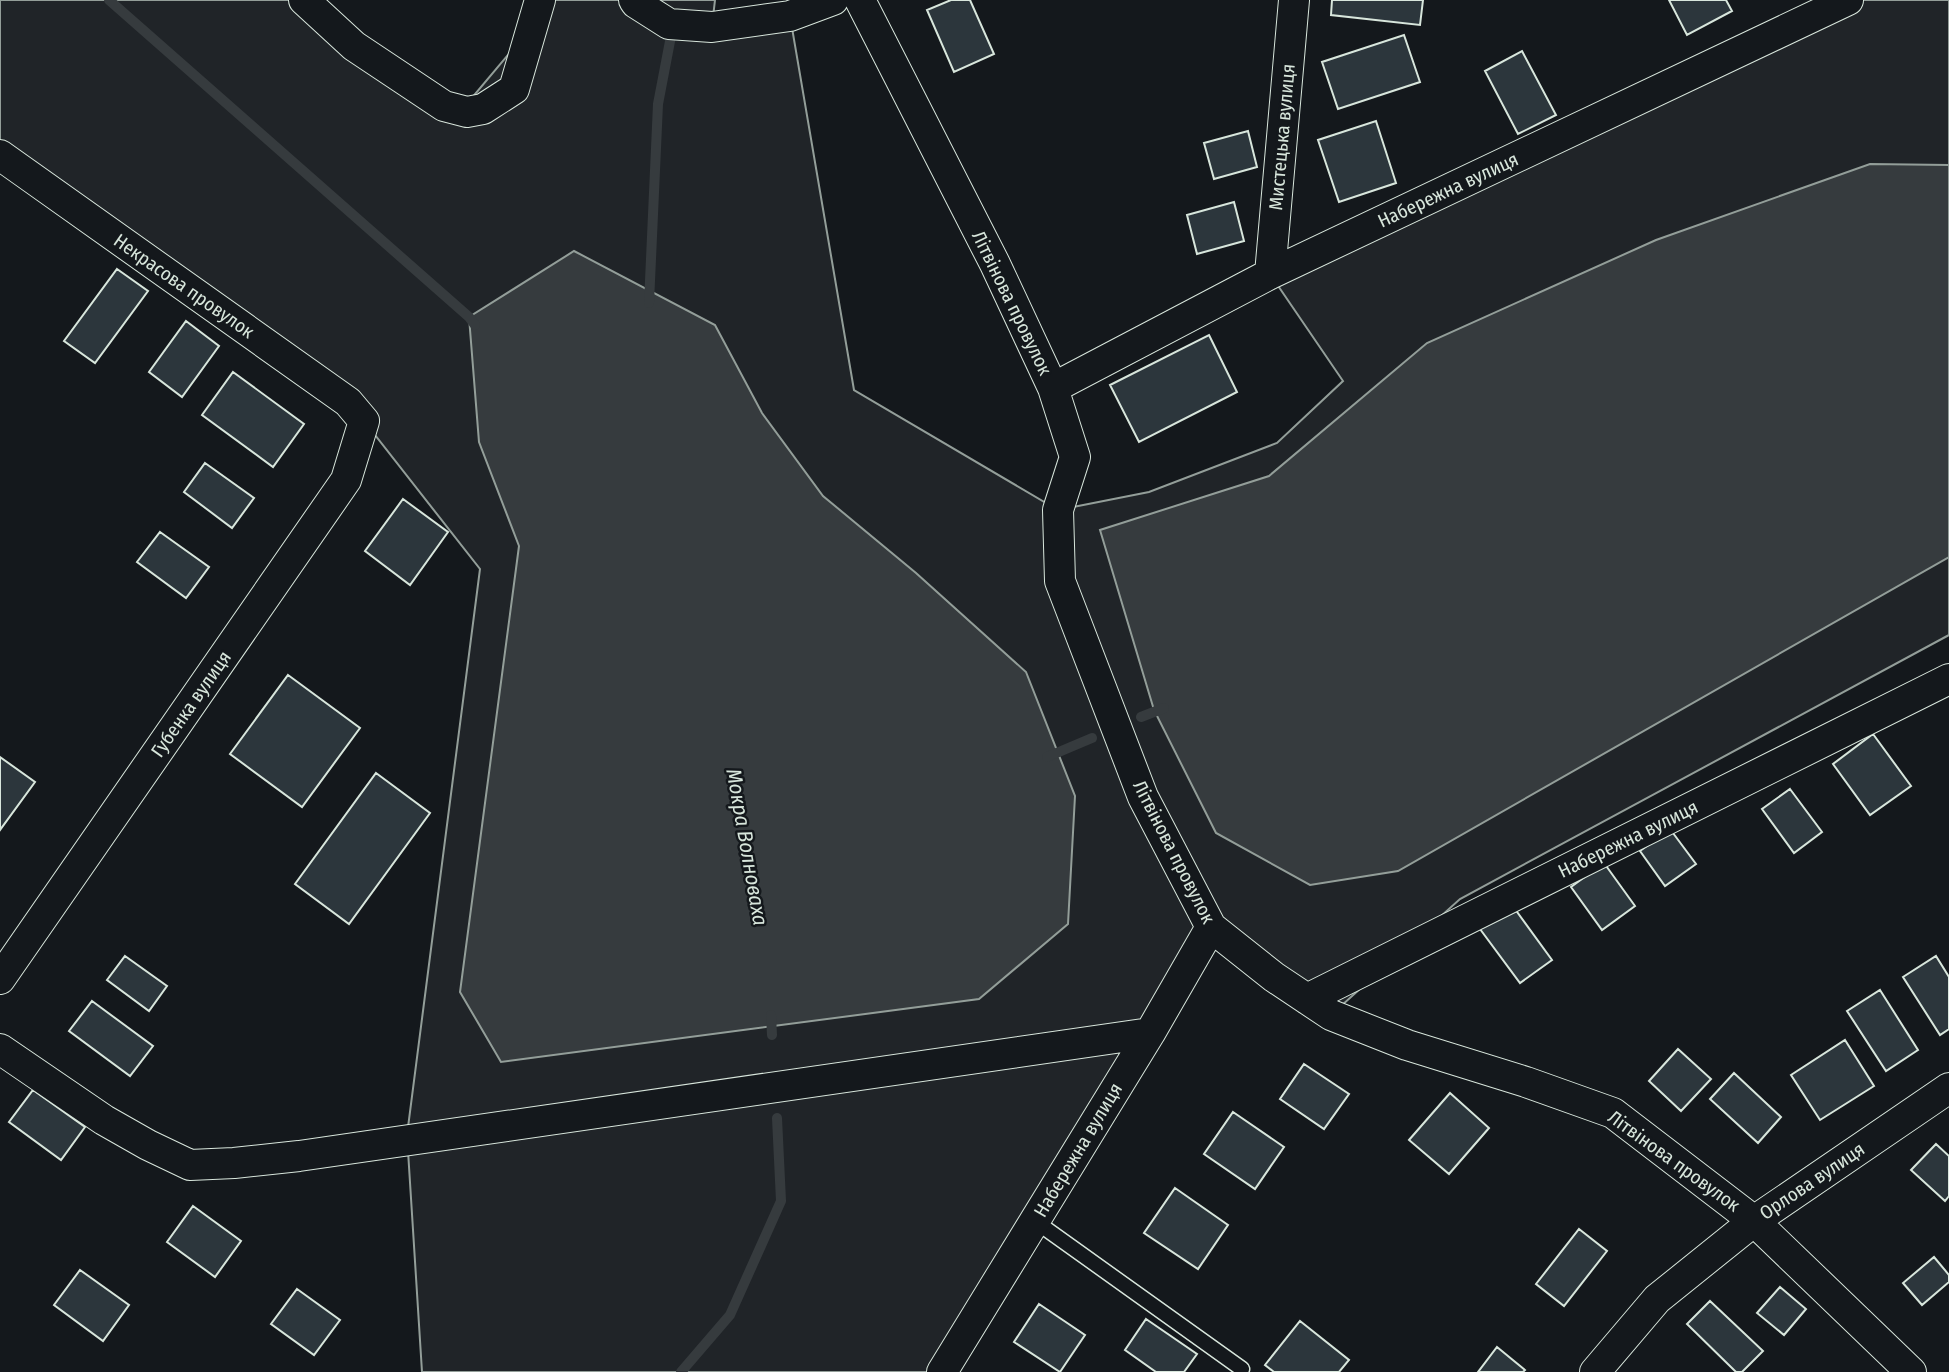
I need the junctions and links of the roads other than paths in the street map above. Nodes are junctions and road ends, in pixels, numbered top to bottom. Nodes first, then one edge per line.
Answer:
1 (304, 0) edge
2 (540, 0) edge
3 (634, 0) edge
4 (833, 0) edge
5 (860, 0) edge
6 (1294, 0) edge
7 (1848, 0) edge
8 (0, 155) edge
9 (1270, 274) junction
10 (1053, 388) junction
11 (364, 421) joint
12 (1949, 679) edge
13 (1211, 927) junction
14 (0, 979) edge
15 (1307, 999) junction
16 (1150, 1033) junction
17 (0, 1049) edge
18 (1949, 1088) edge
19 (1035, 1221) junction
20 (1754, 1221) junction
21 (1242, 1368) dead end
22 (942, 1372) edge
23 (1595, 1372) edge
24 (1911, 1372) edge

1 - 2 street
3 - 4 street
5 - 10 street, Літвінова провулок
6 - 9 street, Мистецька вулиця
7 - 9 street, Набережна вулиця
8 - 11 street, Некрасова провулок
9 - 10 street, Набережна вулиця
10 - 13 street, Літвінова провулок
11 - 14 street, Губенка вулиця
12 - 15 street, Набережна вулиця
13 - 15 street, Літвінова провулок
13 - 16 street, Набережна вулиця
15 - 20 street, Літвінова провулок
16 - 17 street
16 - 19 street, Набережна вулиця
18 - 20 street, Орлова вулиця
19 - 21 lane
19 - 22 street, Набережна вулиця
20 - 23 street, Орлова вулиця
20 - 24 street, Літвінова провулок

